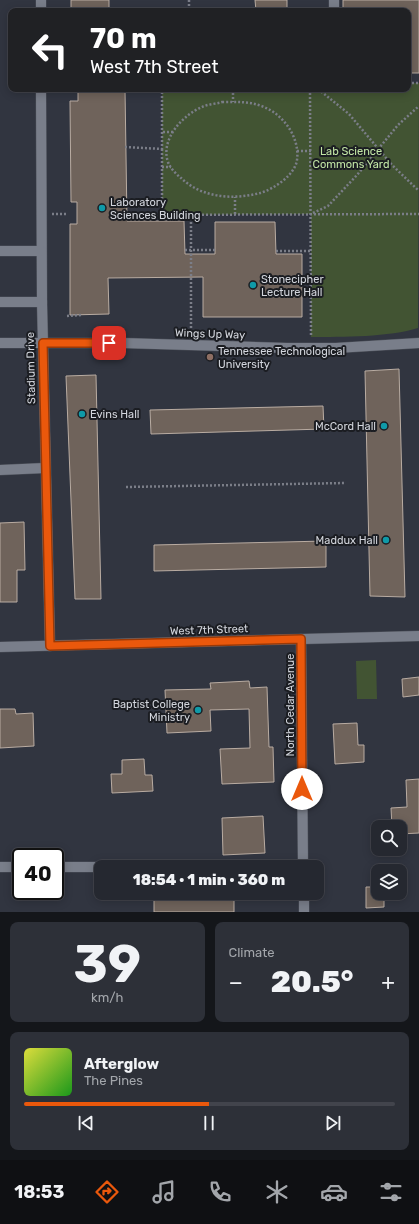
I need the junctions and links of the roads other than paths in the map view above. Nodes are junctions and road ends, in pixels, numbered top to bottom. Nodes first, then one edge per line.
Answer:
1 (41, 92) edge
2 (0, 251) edge
3 (41, 251) junction
4 (0, 302) edge
5 (42, 302) junction
6 (0, 343) edge
7 (43, 343) junction
8 (419, 343) edge
9 (45, 468) junction
10 (0, 470) edge
11 (419, 636) edge
12 (301, 639) junction
13 (50, 646) junction
14 (0, 648) edge
15 (303, 860) edge
16 (0, 867) edge
17 (12, 867) edge
18 (64, 867) edge
19 (94, 867) edge
20 (304, 900) edge
21 (304, 912) edge

1 - 3 street, Stadium Drive
2 - 3 street
3 - 5 street, Stadium Drive
4 - 5 street
5 - 7 street, Stadium Drive
6 - 7 street, Wings Up Way
7 - 8 street, Wings Up Way
7 - 9 street, Stadium Drive
9 - 10 street
9 - 13 street, Stadium Drive
11 - 12 street, West 7th Street
12 - 13 street, West 7th Street
12 - 15 street, North Cedar Avenue
13 - 14 street, West 7th Street
16 - 17 street
18 - 19 street
20 - 21 street

